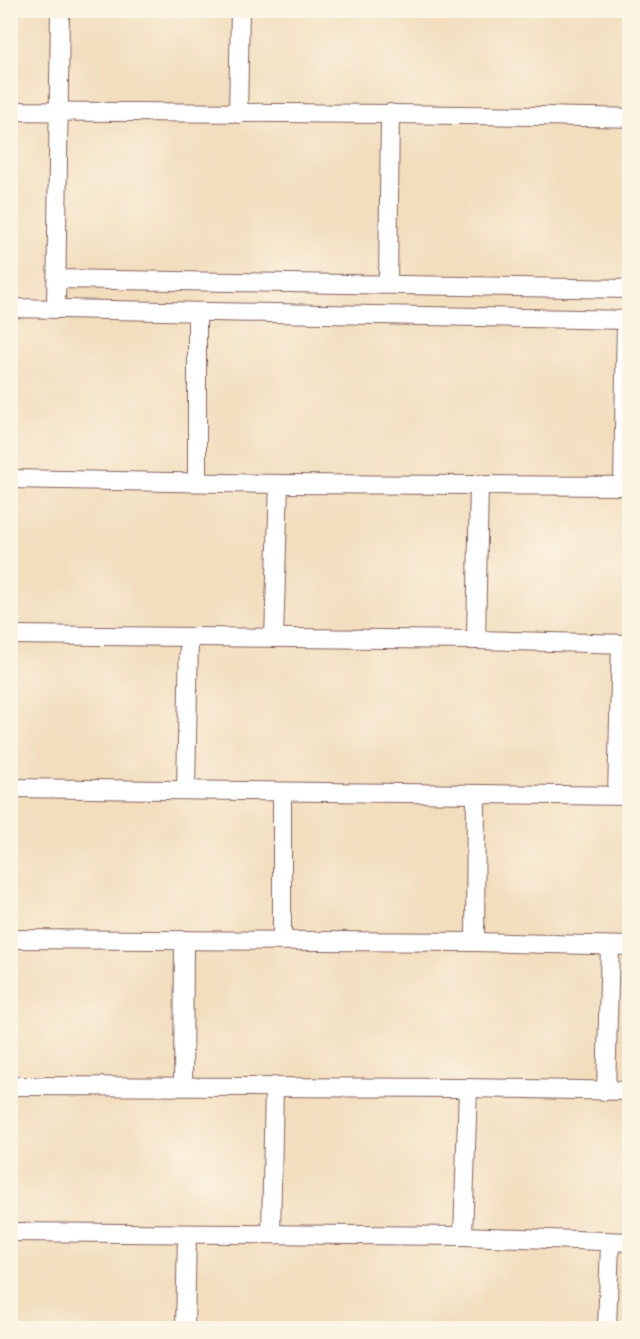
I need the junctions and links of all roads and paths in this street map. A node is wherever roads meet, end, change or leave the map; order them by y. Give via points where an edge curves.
1 (60, 10) edge
2 (240, 10) edge
3 (10, 111) edge
4 (59, 111) junction
5 (390, 113) junction
6 (238, 114) junction
7 (630, 118) edge
8 (57, 279) junction
9 (388, 284) junction
10 (630, 289) edge
11 (10, 308) edge
12 (56, 309) junction
13 (197, 312) junction
14 (628, 320) edge
15 (10, 479) edge
16 (197, 482) junction
17 (279, 484) junction
18 (479, 484) junction
19 (626, 486) edge
20 (10, 635) edge
21 (189, 637) junction
22 (274, 638) junction
23 (476, 640) junction
24 (625, 644) edge
25 (10, 788) edge
26 (186, 790) junction
27 (282, 793) junction
28 (476, 794) junction
29 (623, 795) edge
30 (10, 939) edge
31 (184, 940) junction
32 (282, 941) junction
33 (475, 942) junction
34 (610, 946) junction
35 (630, 946) edge
36 (10, 1086) edge
37 (183, 1086) junction
38 (274, 1086) junction
39 (468, 1088) junction
40 (606, 1091) junction
41 (630, 1091) edge
42 (10, 1232) edge
43 (187, 1234) junction
44 (271, 1234) junction
45 (463, 1236) junction
46 (610, 1242) junction
47 (630, 1242) edge
48 (185, 1329) edge
49 (607, 1329) edge

1 - 4 street
2 - 6 street
3 - 4 street
4 - 6 street
4 - 8 street
5 - 6 street
5 - 7 street
5 - 9 street
8 - 9 street
8 - 12 street
9 - 10 street
11 - 12 street
12 - 13 street
13 - 14 street
13 - 16 street
14 - 19 street
15 - 16 street
16 - 17 street
17 - 18 street
17 - 22 street
18 - 19 street
18 - 23 street
20 - 21 street
21 - 22 street
21 - 26 street
22 - 23 street
23 - 24 street
24 - 29 street
25 - 26 street
26 - 27 street
27 - 28 street
27 - 32 street
28 - 29 street
28 - 33 street
30 - 31 street
31 - 32 street
31 - 37 street
32 - 33 street
33 - 34 street
34 - 35 street
34 - 40 street
36 - 37 street
37 - 38 street
38 - 39 street
38 - 44 street
39 - 40 street
39 - 45 street
40 - 41 street
42 - 43 street
43 - 44 street
43 - 48 street
44 - 45 street
45 - 46 street
46 - 47 street
46 - 49 street

